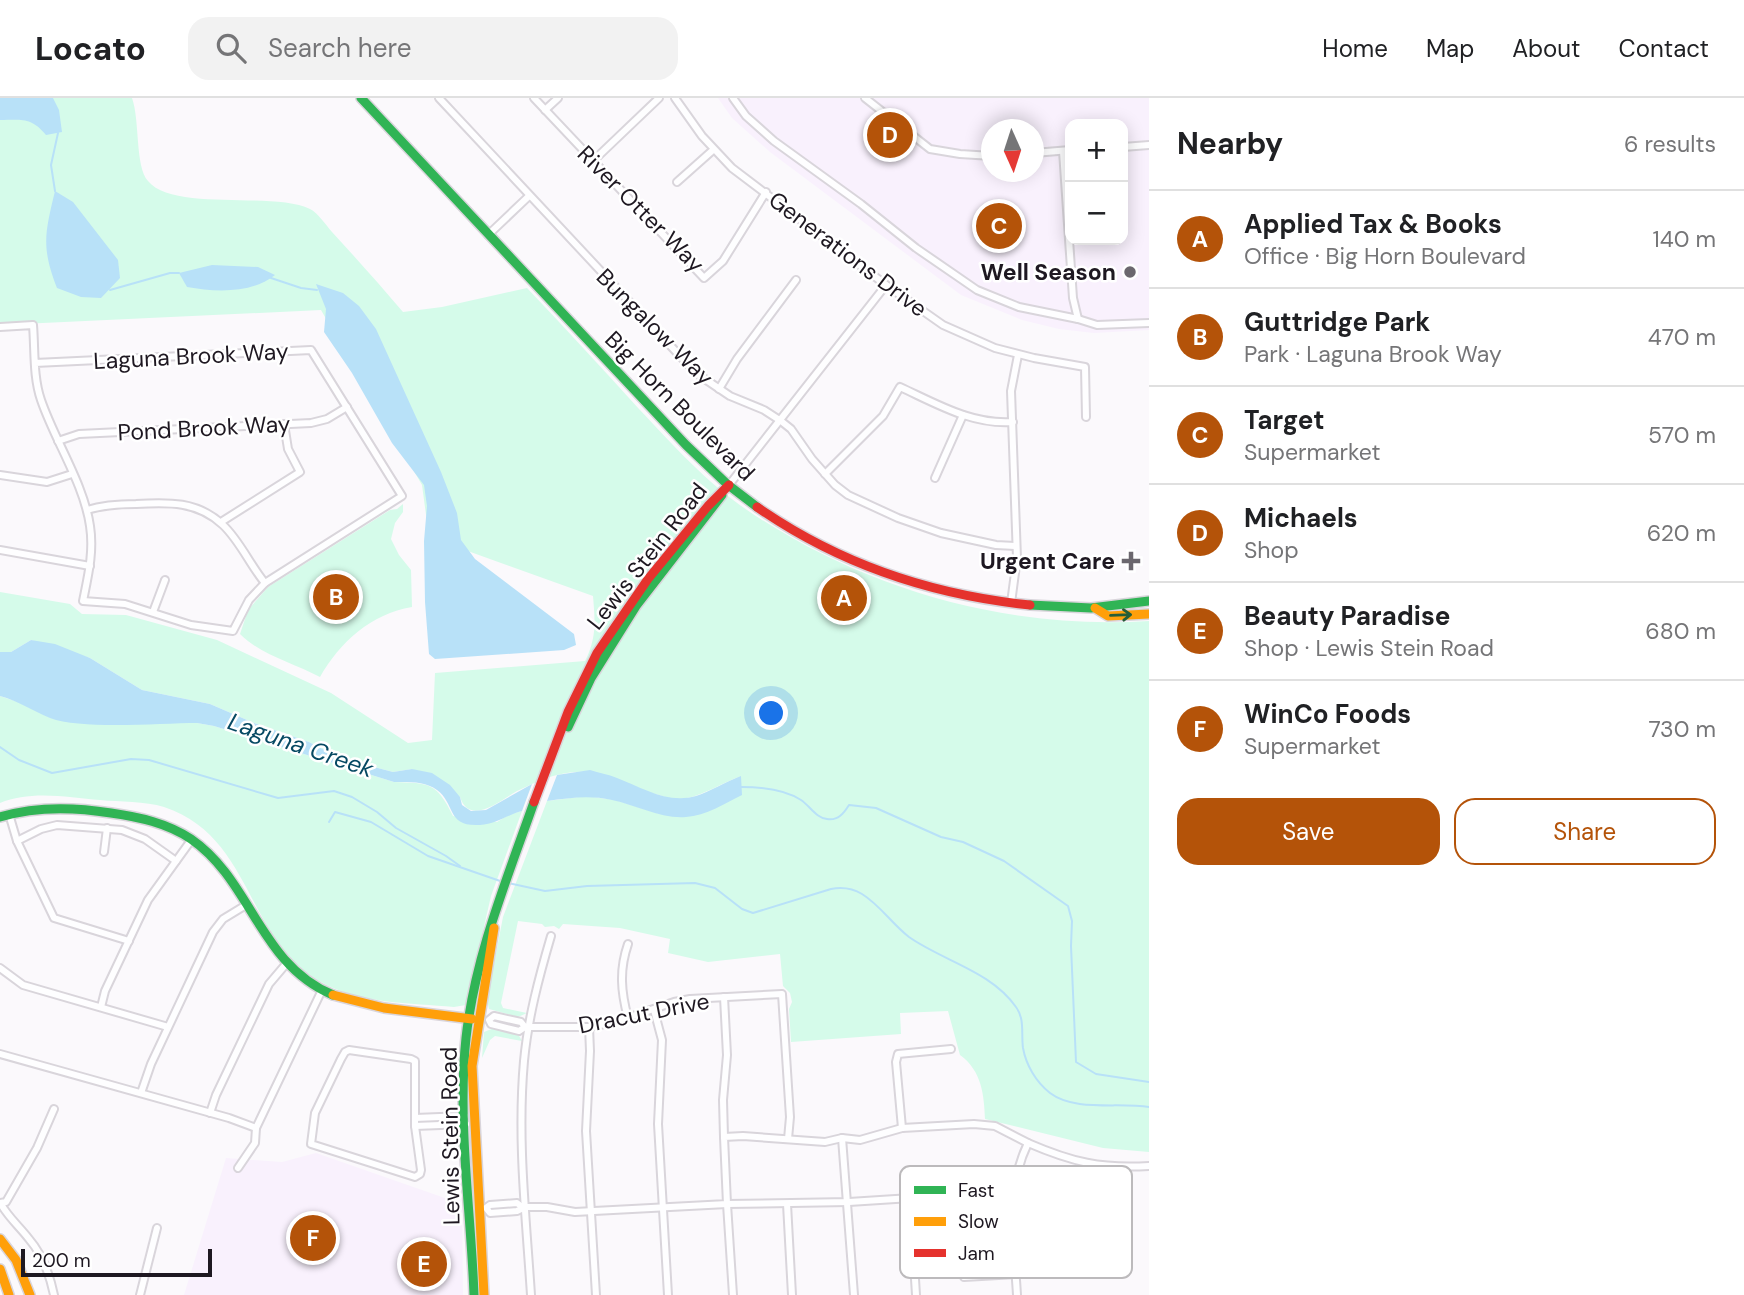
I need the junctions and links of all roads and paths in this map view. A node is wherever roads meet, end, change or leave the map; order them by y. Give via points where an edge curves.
1 (361, 98) edge
2 (534, 98) edge
3 (558, 98) edge
4 (659, 98) edge
5 (675, 98) edge
6 (733, 98) edge
7 (865, 98) edge
8 (442, 99) edge
9 (545, 110) junction
10 (1149, 145) edge
11 (1128, 147) edge
12 (713, 150) junction
13 (1065, 151) edge
14 (1044, 152) edge
15 (981, 156) edge
16 (593, 161) junction
17 (677, 182) dead end
18 (1068, 182) edge
19 (766, 192) junction
20 (529, 196) junction
21 (488, 235) junction
22 (796, 280) dead end
23 (886, 285) junction
24 (1078, 319) junction
25 (1149, 323) edge
26 (0, 327) edge
27 (1018, 355) junction
28 (35, 363) junction
29 (719, 389) junction
30 (347, 407) junction
31 (963, 415) junction
32 (1086, 417) dead end
33 (781, 421) junction
34 (1013, 422) junction
35 (284, 424) junction
36 (58, 441) junction
37 (72, 474) junction
38 (825, 474) junction
39 (0, 475) edge
40 (935, 478) dead end
41 (729, 485) junction
42 (87, 510) junction
43 (220, 522) junction
44 (1016, 546) junction
45 (0, 550) edge
46 (90, 566) junction
47 (165, 580) dead end
48 (265, 583) junction
49 (1149, 601) edge
50 (1011, 603) junction
51 (1095, 608) junction
52 (153, 612) junction
53 (1149, 614) edge
54 (4, 815) edge
55 (107, 828) junction
56 (191, 839) junction
57 (17, 841) junction
58 (104, 852) dead end
59 (176, 861) junction
60 (246, 905) junction
61 (551, 936) dead end
62 (129, 941) junction
63 (628, 944) dead end
64 (286, 964) junction
65 (0, 968) edge
66 (322, 990) junction
67 (724, 997) junction
68 (100, 1007) junction
69 (654, 1010) junction
70 (628, 1018) junction
71 (473, 1019) junction
72 (168, 1027) junction
73 (589, 1027) junction
74 (527, 1028) junction
75 (951, 1049) dead end
76 (0, 1054) edge
77 (141, 1093) junction
78 (54, 1109) dead end
79 (210, 1112) junction
80 (415, 1118) junction
81 (466, 1120) junction
82 (415, 1126) junction
83 (256, 1128) junction
84 (902, 1128) junction
85 (724, 1137) junction
86 (842, 1138) junction
87 (788, 1139) junction
88 (1028, 1143) junction
89 (1018, 1166) edge
90 (1105, 1166) edge
91 (238, 1168) dead end
92 (900, 1199) edge
93 (849, 1202) junction
94 (727, 1203) junction
95 (1, 1204) edge
96 (787, 1204) junction
97 (523, 1207) junction
98 (663, 1207) junction
99 (482, 1209) junction
100 (590, 1211) junction
101 (470, 1217) junction
102 (157, 1228) dead end
103 (0, 1239) edge
104 (0, 1269) edge
105 (483, 1278) junction
106 (474, 1290) edge
107 (9, 1295) edge
108 (30, 1295) edge
109 (54, 1295) edge
110 (140, 1295) edge
111 (482, 1295) edge
112 (531, 1295) edge
113 (596, 1295) edge
114 (668, 1295) edge
115 (733, 1295) edge
116 (792, 1295) edge
117 (854, 1295) edge

1 - 21 main road, Big Horn Boulevard
2 - 9 street, River Otter Way
3 - 9 street
4 - 16 street
5 - 12 street, Generations Drive
6 - 24 street via 774,141 960,279 1003,302
7 - 15 street via 930,149
8 - 20 street, Bungalow Way
9 - 16 street, River Otter Way
10 - 11 street
12 - 17 street
12 - 19 street, Generations Drive
13 - 14 street
16 - 19 street, River Otter Way via 704,278 723,261
18 - 24 street
19 - 23 street, Generations Drive
20 - 21 street
20 - 29 street, Bungalow Way via 696,373
21 - 41 main road, Big Horn Boulevard
22 - 29 street
23 - 27 street, Generations Drive via 943,326
23 - 33 street
24 - 25 street via 1110,326
26 - 28 street via 33,325
27 - 32 street, Generations Drive via 1085,367
27 - 34 street via 1011,391
28 - 30 street, Laguna Brook Way via 311,350
28 - 36 street via 41,400
29 - 33 street, Bungalow Way
30 - 35 street, Pond Brook Way via 319,421
30 - 48 street, Laguna Brook Way via 402,496
31 - 34 street via 986,422
31 - 38 street via 900,387 883,416
31 - 40 street
33 - 38 street, Bungalow Way
33 - 41 street
34 - 44 street
35 - 36 street, Pond Brook Way via 79,434
35 - 43 street via 288,449 300,472
36 - 37 street
37 - 39 street via 47,482
37 - 42 street
38 - 44 street, Bungalow Way via 848,495 898,518 968,540
41 - 50 main road, Big Horn Boulevard via 782,523 845,556 930,587
41 - 71 main road, Lewis Stein Road via 636,606 591,678 553,760 497,910 475,985
42 - 43 street via 179,503
42 - 46 street
43 - 48 street
44 - 50 street
45 - 46 street
46 - 52 street, Laguna Brook Way via 83,601 125,604
47 - 52 street
48 - 52 street, Laguna Brook Way via 249,600 233,631 191,625
49 - 51 main road, Big Horn Boulevard
50 - 51 main road, Big Horn Boulevard
51 -> 53 main road, Big Horn Boulevard via 1108,616
54 - 56 main road via 40,807 133,815 162,823
54 - 57 street
55 - 57 street via 57,825
55 - 58 street
55 - 59 street via 138,835
56 - 59 street
56 - 60 main road via 221,866
57 - 62 street via 54,918
59 - 62 street via 148,900
60 - 64 main road
60 - 72 street via 223,919 213,932
61 - 74 street
62 - 68 street
63 - 70 street via 621,989
64 - 66 main road
64 - 79 street via 269,984
65 - 68 street via 23,985
66 - 71 main road via 362,1004
66 - 83 street
67 - 69 street, Dracut Drive via 690,999
67 - 85 street
67 - 87 street, Dracut Drive via 782,995
68 - 72 street
69 - 70 street, Dracut Drive
69 - 98 street via 662,1040 657,1124
70 - 73 street, Dracut Drive
71 - 74 street, Dracut Drive via 494,1016 521,1022
71 - 81 main road, Lewis Stein Road via 464,1067
71 - 99 main road, Lewis Stein Road
72 - 77 street
73 - 74 street, Dracut Drive
73 - 100 street via 586,1131
74 - 97 street
75 - 84 street via 898,1054
76 - 77 street
77 - 79 street
78 - 95 street via 37,1148
79 - 83 street
80 - 81 street
80 - 82 street
80 - 82 street via 415,1061 349,1050 315,1113 310,1140 313,1146 415,1177 421,1170
81 - 82 street
81 - 101 main road, Lewis Stein Road
83 - 91 street via 255,1143
84 - 86 street via 860,1140
84 - 88 street via 985,1125
85 - 87 street
85 - 94 street
86 - 87 street via 824,1142
86 - 93 street
88 - 89 street
88 - 90 street via 1082,1163
92 - 93 street
93 - 96 street
93 - 117 street
94 - 96 street
94 - 98 street
94 - 115 street
95 - 109 street via 34,1245
96 - 116 street
97 - 99 street via 517,1203
97 - 100 street
97 - 112 street
98 - 100 street
98 - 114 street
99 - 105 main road, Lewis Stein Road
100 - 113 street
101 - 105 main road via 476,1228
101 - 106 main road, Lewis Stein Road
102 - 110 street
103 - 108 main road via 16,1259
104 - 107 main road
105 - 111 main road, Lewis Stein Road
106 - 111 main road

